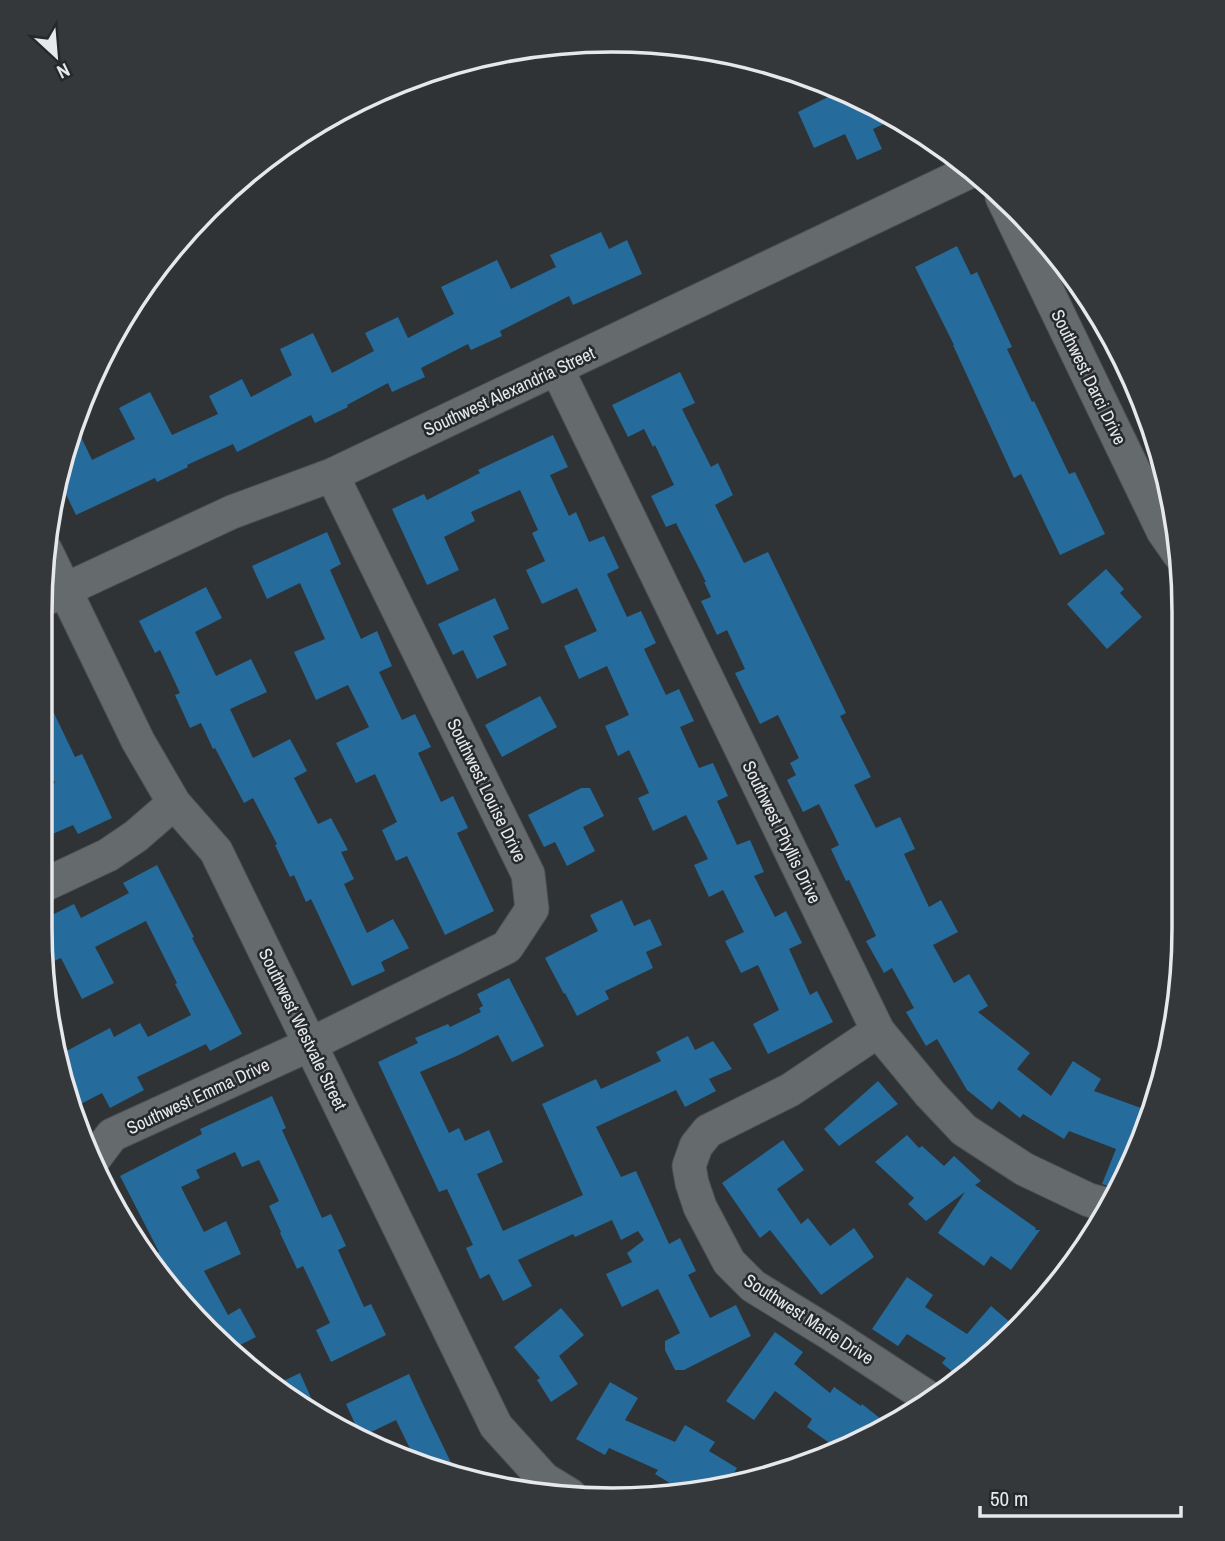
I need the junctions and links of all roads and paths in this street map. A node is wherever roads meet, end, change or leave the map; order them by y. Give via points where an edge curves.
1 (962, 175) edge
2 (1015, 224) edge
3 (557, 369) junction
4 (332, 475) junction
5 (1168, 538) edge
6 (53, 595) edge
7 (174, 803) junction
8 (52, 881) edge
9 (878, 1031) junction
10 (311, 1044) junction
11 (99, 1152) edge
12 (1100, 1203) edge
13 (923, 1394) edge
14 (554, 1485) edge

1 - 3 street, Southwest Alexandria Street
2 - 5 street, Southwest Darci Drive
3 - 4 street, Southwest Alexandria Street
3 - 9 street, Southwest Phyllis Drive
4 - 6 street, Southwest Alexandria Street via 232,512
4 - 10 street, Southwest Louise Drive via 528,874 532,909 507,947
6 - 7 street, Southwest Westvale Street
7 - 8 street via 108,855
7 - 10 street, Southwest Westvale Street via 216,851
9 - 12 street, Southwest Phyllis Drive via 964,1130 1024,1169
9 - 13 street, Southwest Marie Drive via 789,1090 708,1131 689,1166 700,1207 729,1262 753,1286
10 - 11 street, Southwest Emma Drive via 112,1135
10 - 14 street, Southwest Westvale Street via 496,1426

